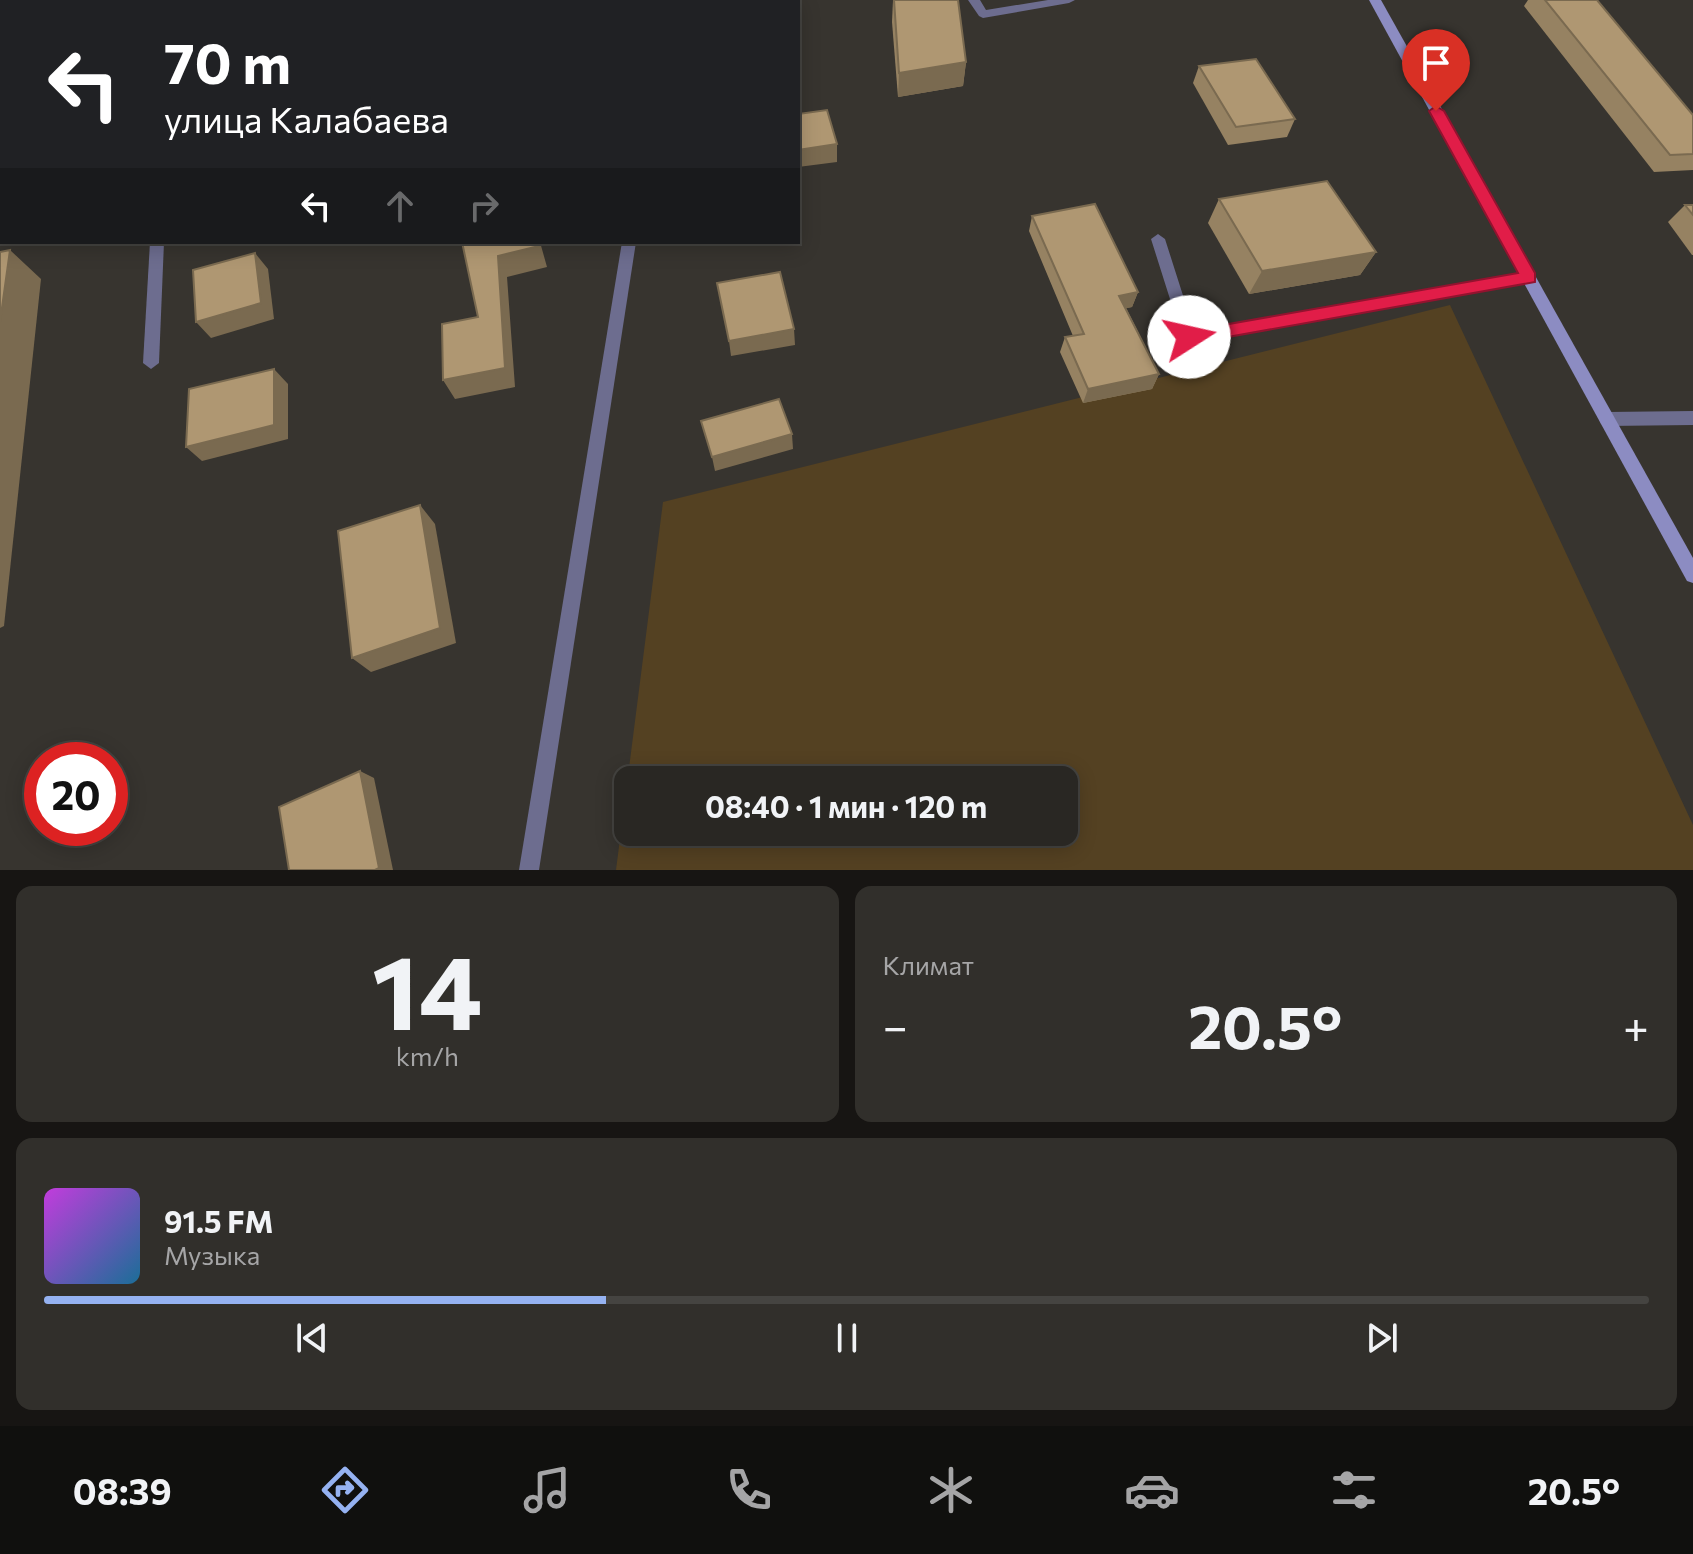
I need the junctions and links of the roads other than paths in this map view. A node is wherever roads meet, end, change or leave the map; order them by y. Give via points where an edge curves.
1 (974, 0) edge
2 (1069, 0) edge
3 (1375, 0) edge
4 (1158, 239) dead end
5 (157, 244) edge
6 (629, 244) edge
7 (1529, 278) junction
8 (151, 363) dead end
9 (1693, 418) edge
10 (1607, 419) junction
11 (1693, 575) edge
12 (529, 870) edge

1 - 2 street via 983,14
3 - 7 street
4 - 7 street via 1189,337
5 - 8 street
6 - 12 street
7 - 10 street
9 - 10 street
10 - 11 street

